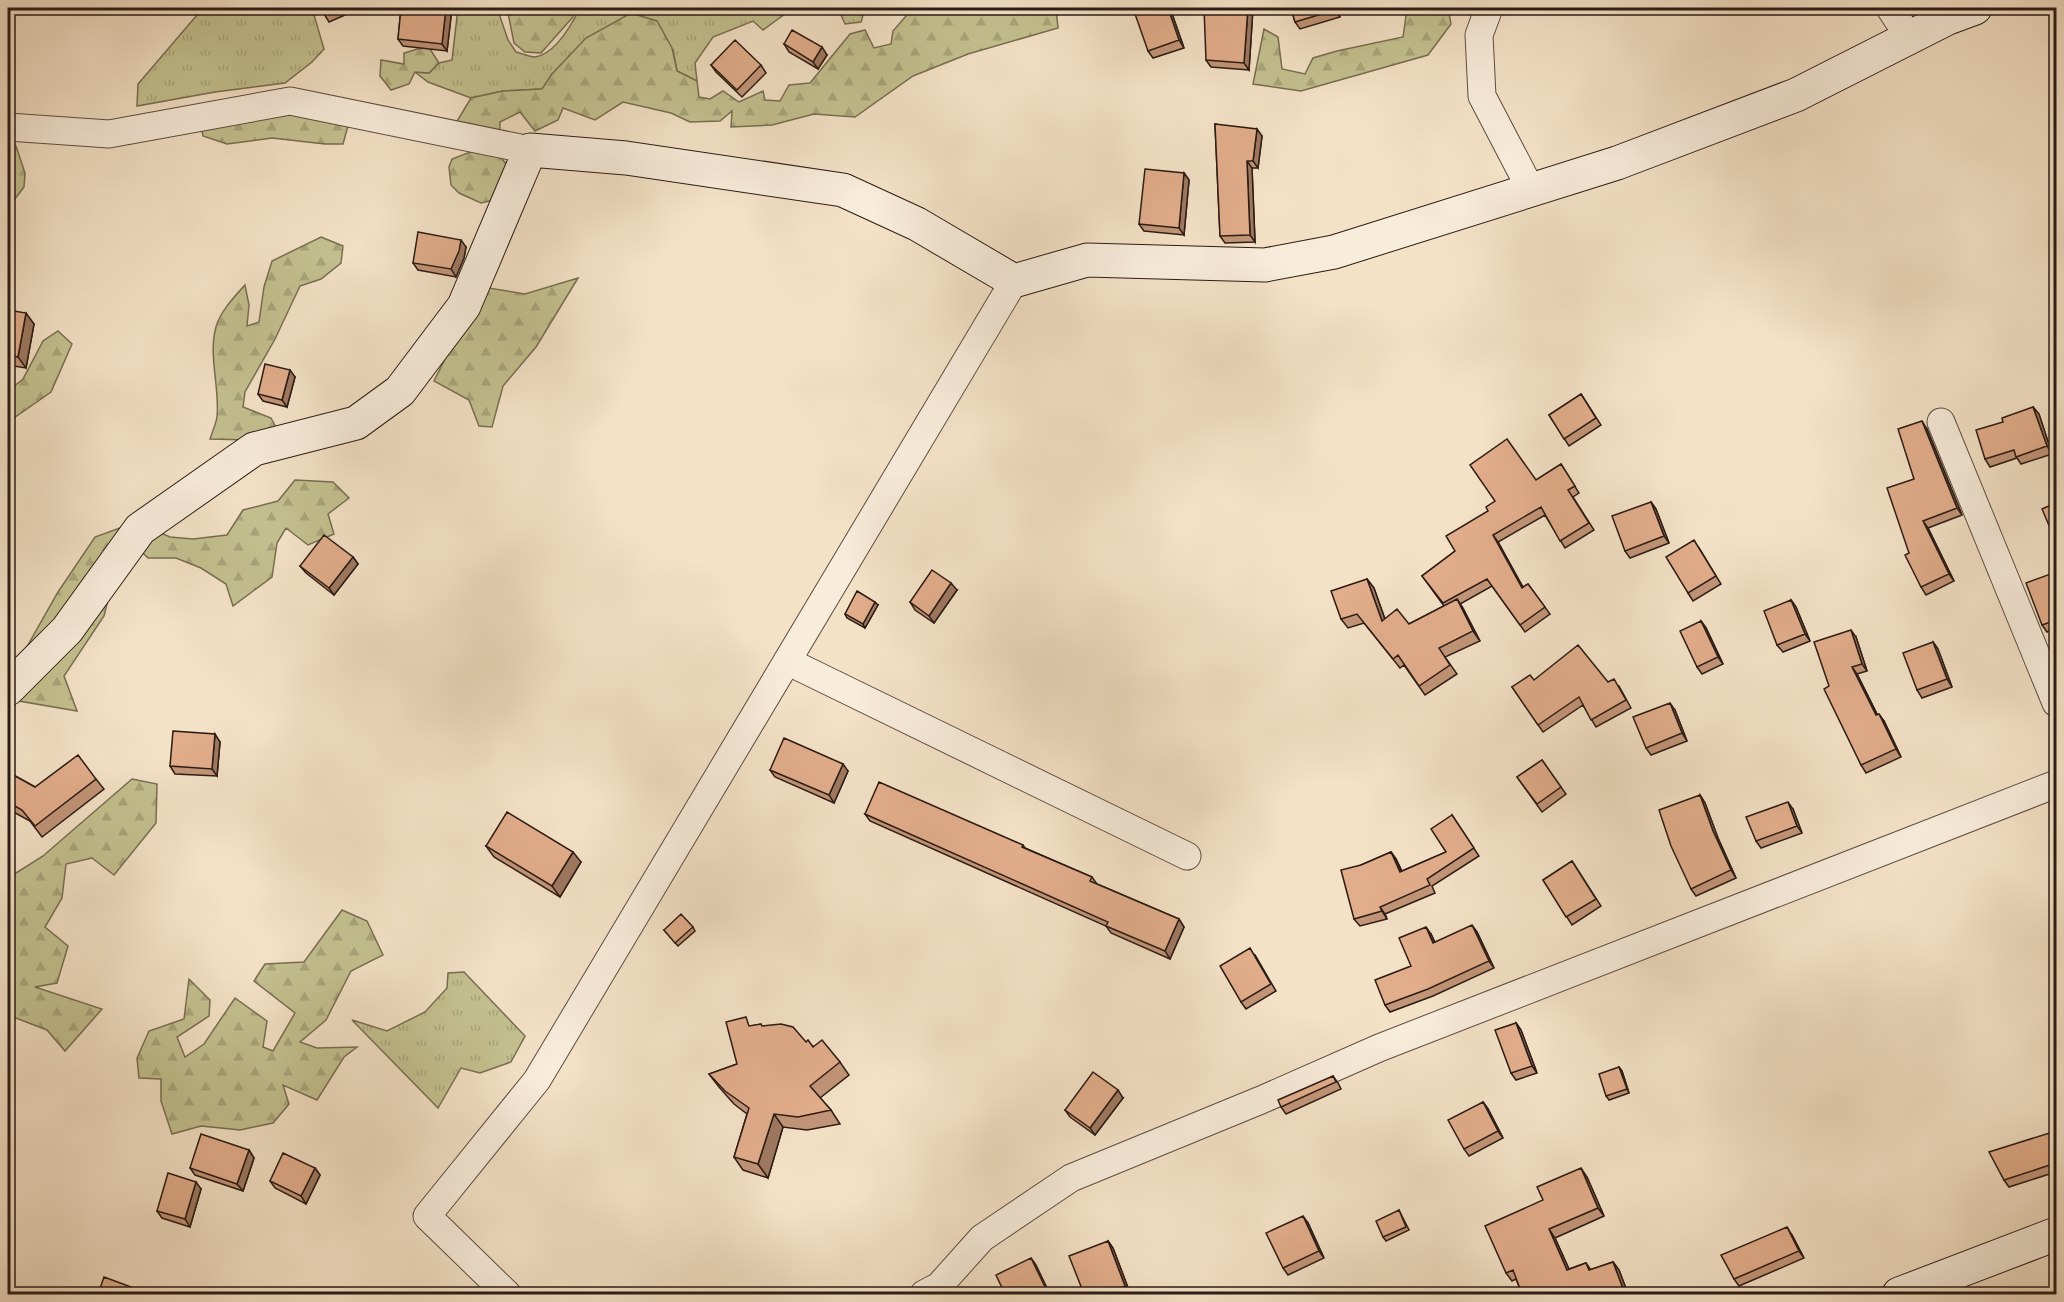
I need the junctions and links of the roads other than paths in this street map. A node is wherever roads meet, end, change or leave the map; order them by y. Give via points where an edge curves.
1 (1489, 8) edge
2 (1890, 8) edge
3 (1975, 8) edge
4 (1909, 38) junction
5 (8, 127) edge
6 (530, 150) junction
7 (1531, 190) junction
8 (1014, 281) junction
9 (1941, 422) dead end
10 (2046, 649) edge
11 (787, 661) junction
12 (8, 688) edge
13 (2056, 703) edge
14 (2056, 784) edge
15 (1187, 856) dead end
16 (2056, 1234) edge
17 (507, 1294) edge
18 (924, 1294) edge
19 (1899, 1294) edge

1 - 7 street via 1479,35 1482,96
2 - 4 street
3 - 4 street
4 - 7 street via 1796,95 1617,163
5 - 6 street via 109,134 290,101
6 - 8 street via 626,158 843,190 917,224
6 - 12 street via 464,306 400,390 356,423 255,449 140,529 67,630
7 - 8 street via 1334,252 1265,265 1087,260
8 - 11 street
9 - 10 street
10 - 13 street
11 - 15 street
11 - 17 street via 537,1080 427,1216
14 - 18 street via 1379,1048 1071,1178 982,1238 939,1286
16 - 19 street

